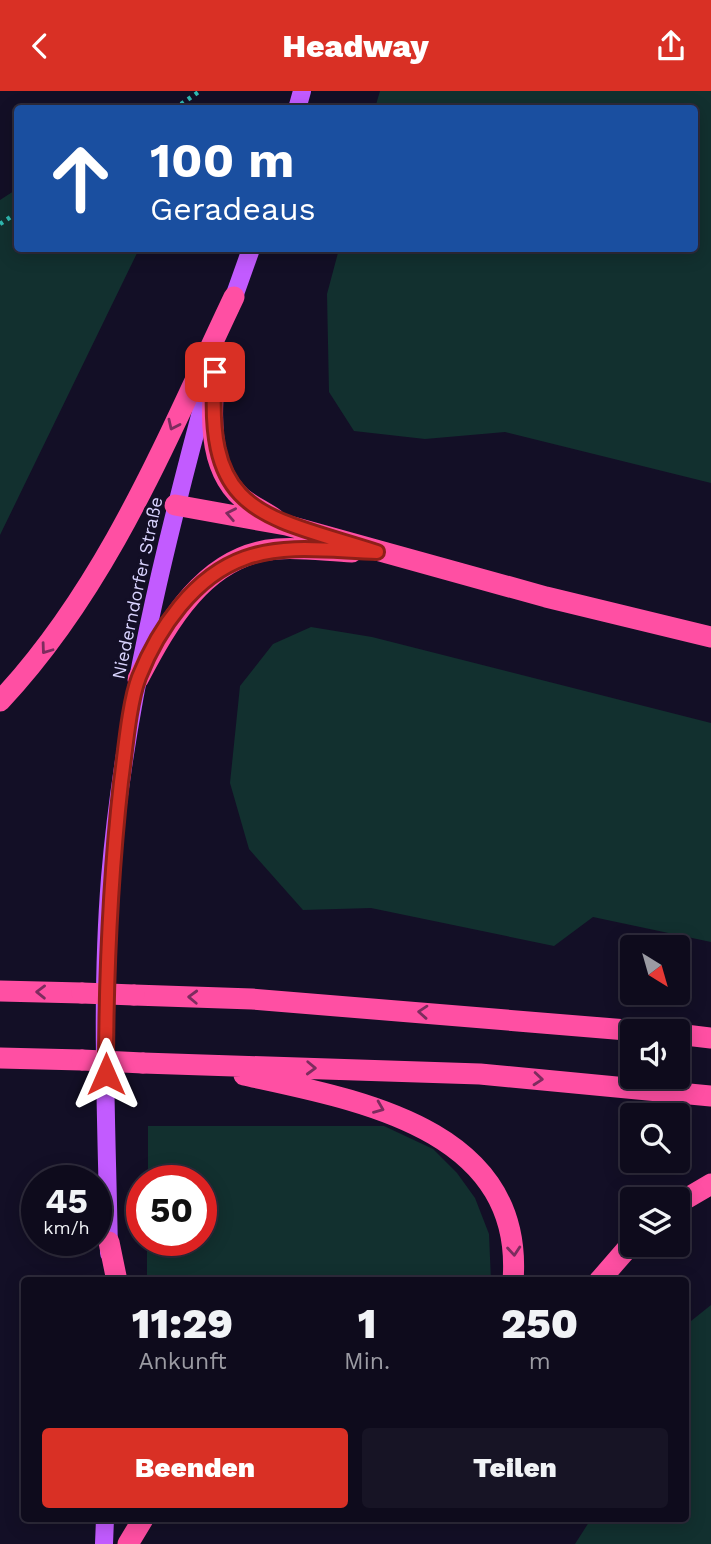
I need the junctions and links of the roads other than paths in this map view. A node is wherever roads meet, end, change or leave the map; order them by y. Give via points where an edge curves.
1 (250, 252) edge
2 (234, 297) junction
3 (217, 351) junction
4 (175, 505) junction
5 (286, 526) junction
6 (377, 552) junction
7 (711, 637) edge
8 (138, 679) junction
9 (0, 701) edge
10 (0, 992) edge
11 (620, 1029) edge
12 (690, 1036) edge
13 (711, 1038) edge
14 (0, 1058) edge
15 (194, 1063) junction
16 (711, 1096) edge
17 (108, 1165) edge
18 (711, 1184) edge
19 (690, 1196) edge
20 (109, 1256) edge
21 (112, 1256) edge
22 (620, 1257) edge
23 (109, 1277) edge
24 (116, 1277) edge
25 (513, 1277) edge
26 (603, 1277) edge
27 (105, 1522) edge
28 (141, 1522) edge
29 (104, 1544) edge
30 (128, 1544) edge

1 - 2 main road, Niederndorfer Straße
2 - 3 main road, Niederndorfer Straße
2 -> 9 highway via 134,508 86,594 36,663
3 - 4 main road, Niederndorfer Straße
3 - 5 highway via 212,415 218,461 242,498
5 -> 4 highway
4 - 8 main road, Niederndorfer Straße
5 - 6 highway
6 - 7 highway
6 - 8 highway via 275,549 243,558 219,571 181,605
8 - 17 main road, Niederndorfer Straße via 124,762 106,947
11 -> 10 highway, bridge via 265,1000
12 - 13 highway
14 - 15 highway, bridge
15 -> 16 highway via 480,1074
15 -> 25 highway via 368,1104 453,1146 473,1163 499,1201 513,1240
18 - 19 highway
20 - 23 main road, Niederndorfer Straße
21 - 24 highway
22 - 26 highway
27 - 29 main road
28 - 30 highway

